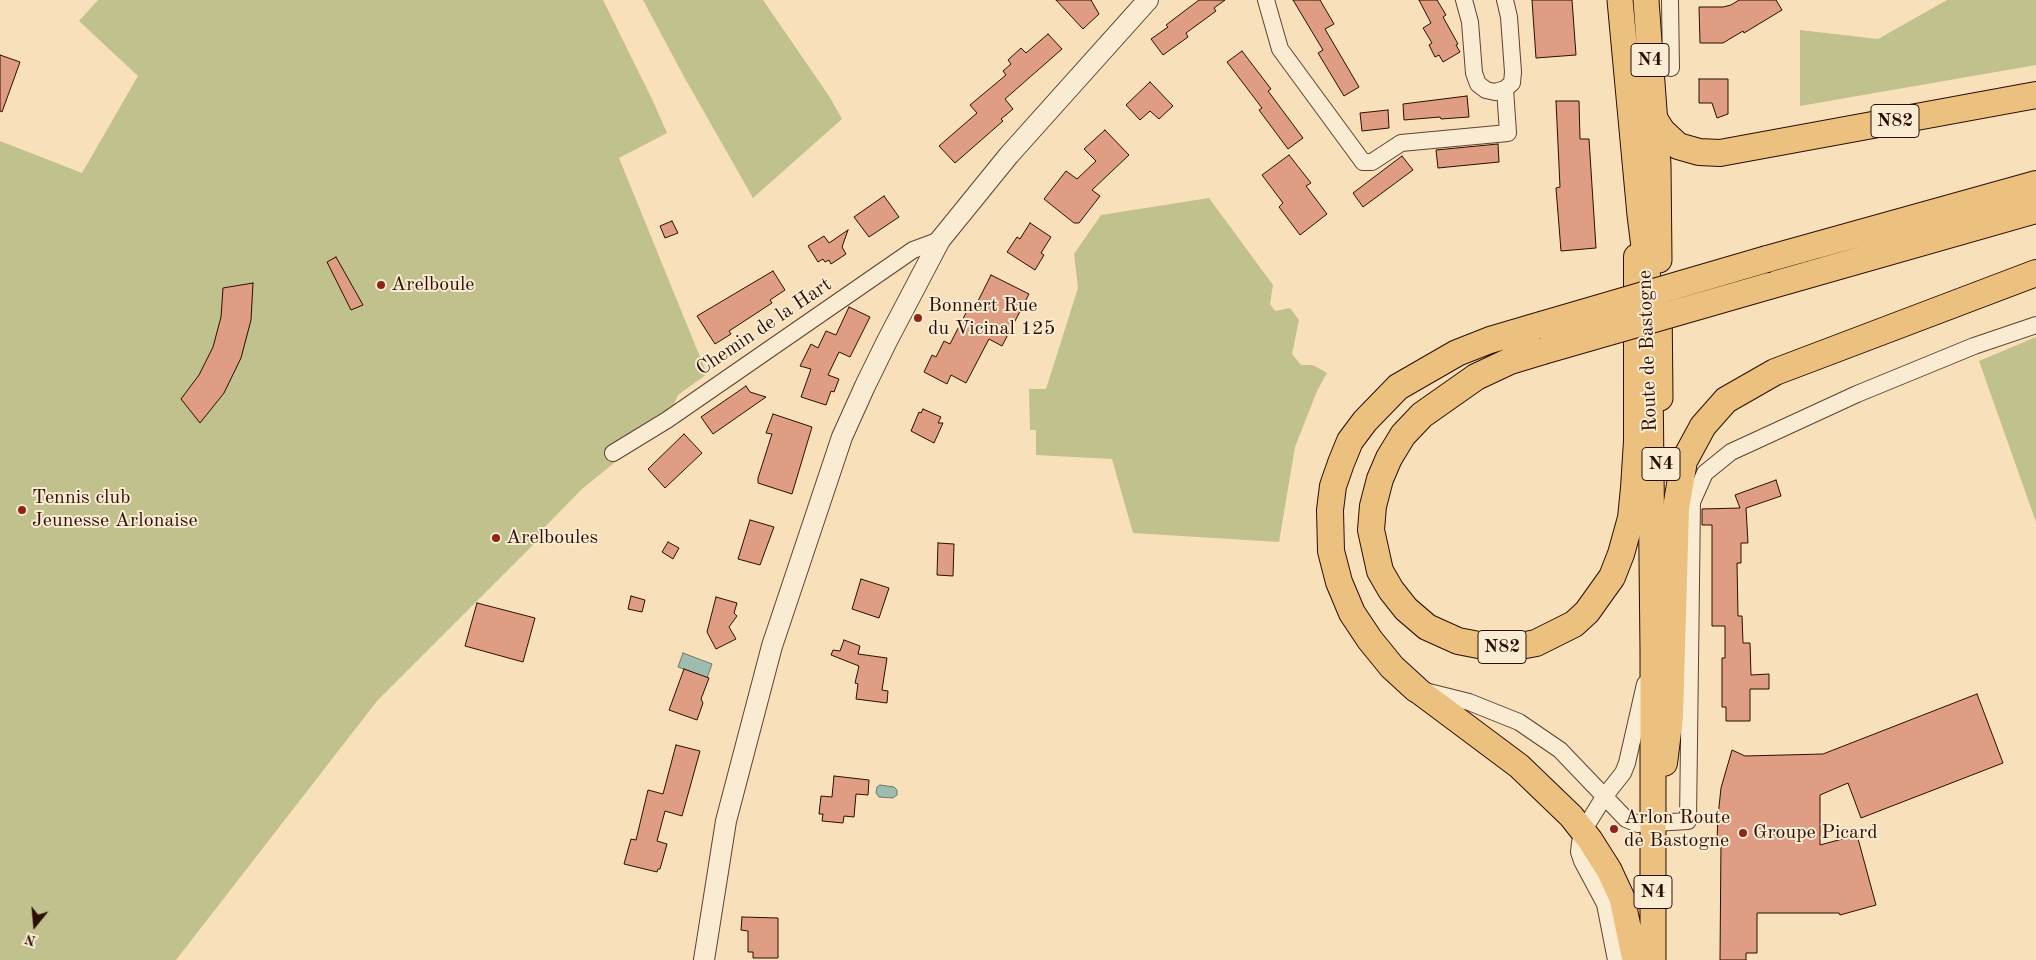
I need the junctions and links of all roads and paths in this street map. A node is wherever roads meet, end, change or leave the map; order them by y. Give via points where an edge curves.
1 (1148, 0) edge
2 (1266, 0) edge
3 (1464, 0) edge
4 (1505, 0) edge
5 (1620, 0) edge
6 (1646, 0) edge
7 (1670, 0) edge
8 (1671, 68) dead end
9 (1505, 89) junction
10 (2036, 95) edge
11 (1655, 120) junction
12 (2036, 184) edge
13 (2036, 210) edge
14 (1640, 215) junction
15 (940, 240) junction
16 (1637, 257) joint
17 (2036, 273) edge
18 (2036, 325) edge
19 (613, 453) dead end
20 (1653, 650) junction
21 (1416, 689) junction
22 (1664, 763) junction
23 (1604, 798) junction
24 (1659, 823) junction
25 (1583, 831) junction
26 (704, 960) edge
27 (1616, 960) edge
28 (1636, 960) edge
29 (1653, 960) edge
30 (1668, 960) edge

1 - 15 street via 1009,155
2 - 9 street via 1280,50 1363,162 1372,162 1401,143 1508,133
3 - 9 street via 1478,84 1496,92
4 - 9 street via 1513,72 1512,83
5 - 14 main road, Route de Bastogne / N4
6 - 11 main road, Route de Bastogne / N4
7 - 8 street
10 - 11 highway, N82 via 1720,153 1678,146
11 - 22 main road, Route de Bastogne / N4
12 - 21 highway, bridge via 1490,340 1457,353 1398,387 1364,421 1350,441 1341,463 1333,486 1330,510 1331,551 1352,613 1392,667
13 - 16 highway, N82, bridge via 1769,286 1543,350 1476,377 1422,415 1403,435 1380,479 1373,506 1371,530 1380,571 1406,609 1427,627 1458,641 1489,647 1536,643 1574,624 1588,612 1612,577 1631,518 1634,488 1636,441
14 - 16 main road, N82
14 - 20 main road, Route de Bastogne / N4 via 1648,277
15 - 19 street, Chemin de la Hart via 914,250 667,420
15 - 26 street via 886,341 842,437 772,646 726,821
17 - 22 highway via 1775,372 1726,400 1703,426 1684,461 1676,508 1670,716
18 - 24 street via 1974,346 1857,394 1731,452 1705,473 1692,502 1688,821
20 - 23 street via 1627,763
20 - 24 main road, Route de Bastogne / N4
21 - 23 street via 1469,702 1518,722 1560,750
21 - 25 main road via 1519,766
22 - 24 main road, Route de Bastogne / N4
23 - 24 street via 1626,819 1638,824
23 - 25 street
24 - 29 main road, Route de Bastogne / N4
24 - 30 main road, Route de Bastogne / N4
25 - 27 street via 1579,852 1604,904
25 - 28 main road via 1609,870 1622,898

